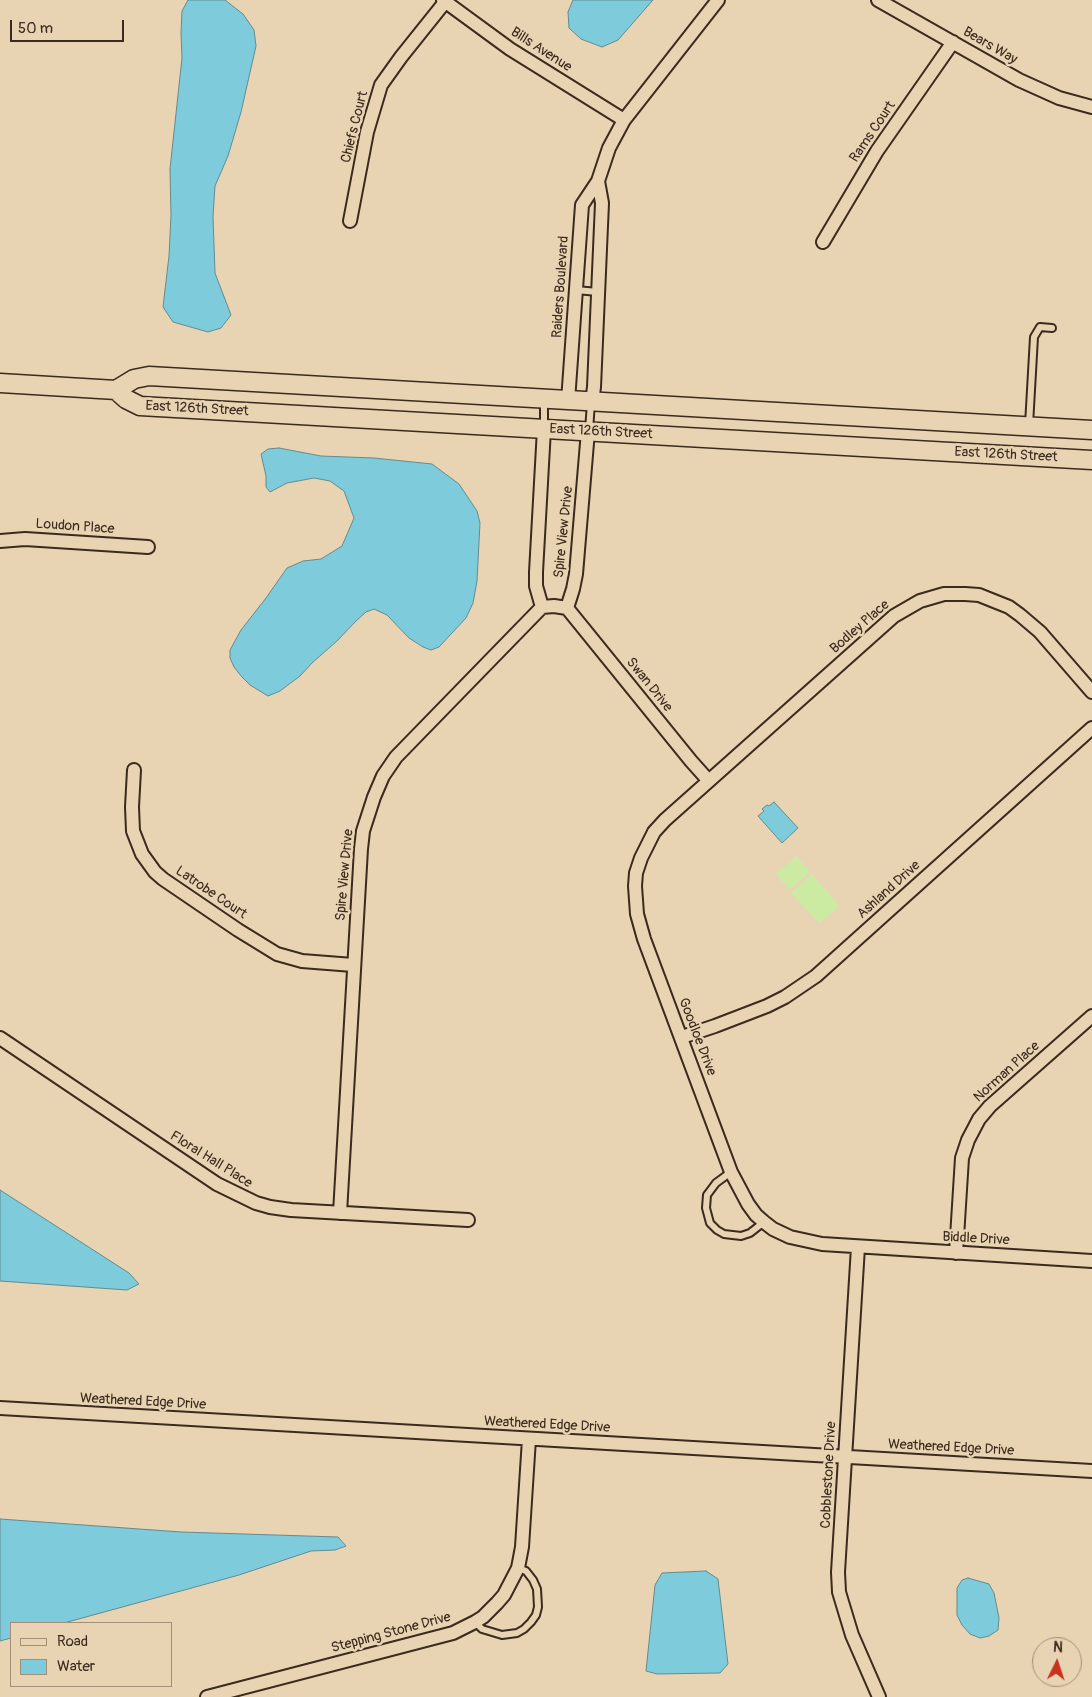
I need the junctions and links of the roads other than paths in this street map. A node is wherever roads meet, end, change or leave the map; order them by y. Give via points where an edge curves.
1 (718, 0) edge
2 (878, 0) edge
3 (444, 1) edge
4 (953, 42) junction
5 (1092, 107) edge
6 (624, 120) junction
7 (598, 181) junction
8 (350, 221) dead end
9 (822, 242) dead end
10 (576, 290) junction
11 (598, 292) junction
12 (1052, 328) dead end
13 (0, 383) edge
14 (116, 390) junction
15 (544, 399) junction
16 (568, 401) junction
17 (592, 402) junction
18 (1028, 426) junction
19 (544, 429) junction
20 (1092, 430) edge
21 (588, 431) junction
22 (1092, 460) edge
23 (0, 541) edge
24 (148, 547) dead end
25 (542, 606) junction
26 (567, 608) junction
27 (1092, 692) edge
28 (1092, 728) edge
29 (134, 770) dead end
30 (708, 780) junction
31 (353, 965) junction
32 (1092, 1016) edge
33 (0, 1038) edge
34 (682, 1038) junction
35 (731, 1172) junction
36 (340, 1213) junction
37 (468, 1220) dead end
38 (764, 1222) junction
39 (858, 1247) junction
40 (956, 1253) junction
41 (1092, 1261) edge
42 (0, 1408) edge
43 (529, 1439) junction
44 (845, 1458) junction
45 (1092, 1471) edge
46 (518, 1568) junction
47 (475, 1622) junction
48 (207, 1697) edge
49 (879, 1697) edge

1 - 6 street, Raiders Boulevard
2 - 4 street, Bears Way
3 - 6 street, Bills Avenue via 510,49
3 - 8 street, Chiefs Court via 381,85 367,132
4 - 5 street, Bears Way via 1019,80 1059,98
4 - 9 street, Rams Court via 876,151
6 - 7 street, Raiders Boulevard via 608,148
7 - 10 street, Raiders Boulevard via 582,205
7 - 11 street, Raiders Boulevard via 602,202
10 - 11 lane
10 - 16 street, Raiders Boulevard
11 - 17 street, Raiders Boulevard
12 - 18 lane via 1040,327 1034,337
13 - 14 main road
14 - 15 main road via 134,379 149,376
14 - 19 main road, East 126th Street via 140,406
15 - 16 main road
15 - 19 lane
16 - 17 main road
17 - 18 main road
17 - 21 lane
18 - 20 main road
19 - 21 main road, East 126th Street
19 - 25 street, Spire View Drive via 536,572
21 - 22 main road, East 126th Street
21 - 26 street, Spire View Drive via 576,574
23 - 24 street, Loudon Place via 25,539
25 - 26 street
25 - 31 street, Spire View Drive via 396,757 383,776 363,831
26 - 30 street, Swan Drive
27 - 30 street, Bodley Place via 1040,632 1008,607 979,595 932,596 894,616
28 - 34 street, Ashland Drive via 816,976 767,1006
29 - 31 street, Latrobe Court via 133,831 142,854 155,872 278,954 302,961
30 - 34 street, Goodloe Drive via 654,832 641,858 636,879 635,900 644,939
31 - 36 street, Spire View Drive
32 - 40 street, Norman Place via 978,1119 962,1158
33 - 36 street, Floral Hall Place via 230,1191 270,1207
34 - 35 street, Goodloe Drive
35 - 38 street, Goodloe Drive via 748,1204
35 - 38 lane via 707,1195 710,1223 724,1234 741,1236
36 - 37 street, Floral Hall Place
38 - 39 street, Goodloe Drive via 782,1234 805,1241
39 - 40 street, Biddle Drive
39 - 44 street, Cobblestone Drive
40 - 41 street, Biddle Drive
42 - 43 street, Weathered Edge Drive
43 - 44 street, Weathered Edge Drive
43 - 46 street, Stepping Stone Drive
44 - 45 street, Weathered Edge Drive
44 - 49 street, Cobblestone Drive via 839,1592 852,1635
46 - 47 street, Stepping Stone Drive via 497,1603
46 - 47 lane via 526,1571 537,1588 538,1607 531,1622 517,1633 502,1635 482,1629
47 - 48 street, Stepping Stone Drive via 453,1633

